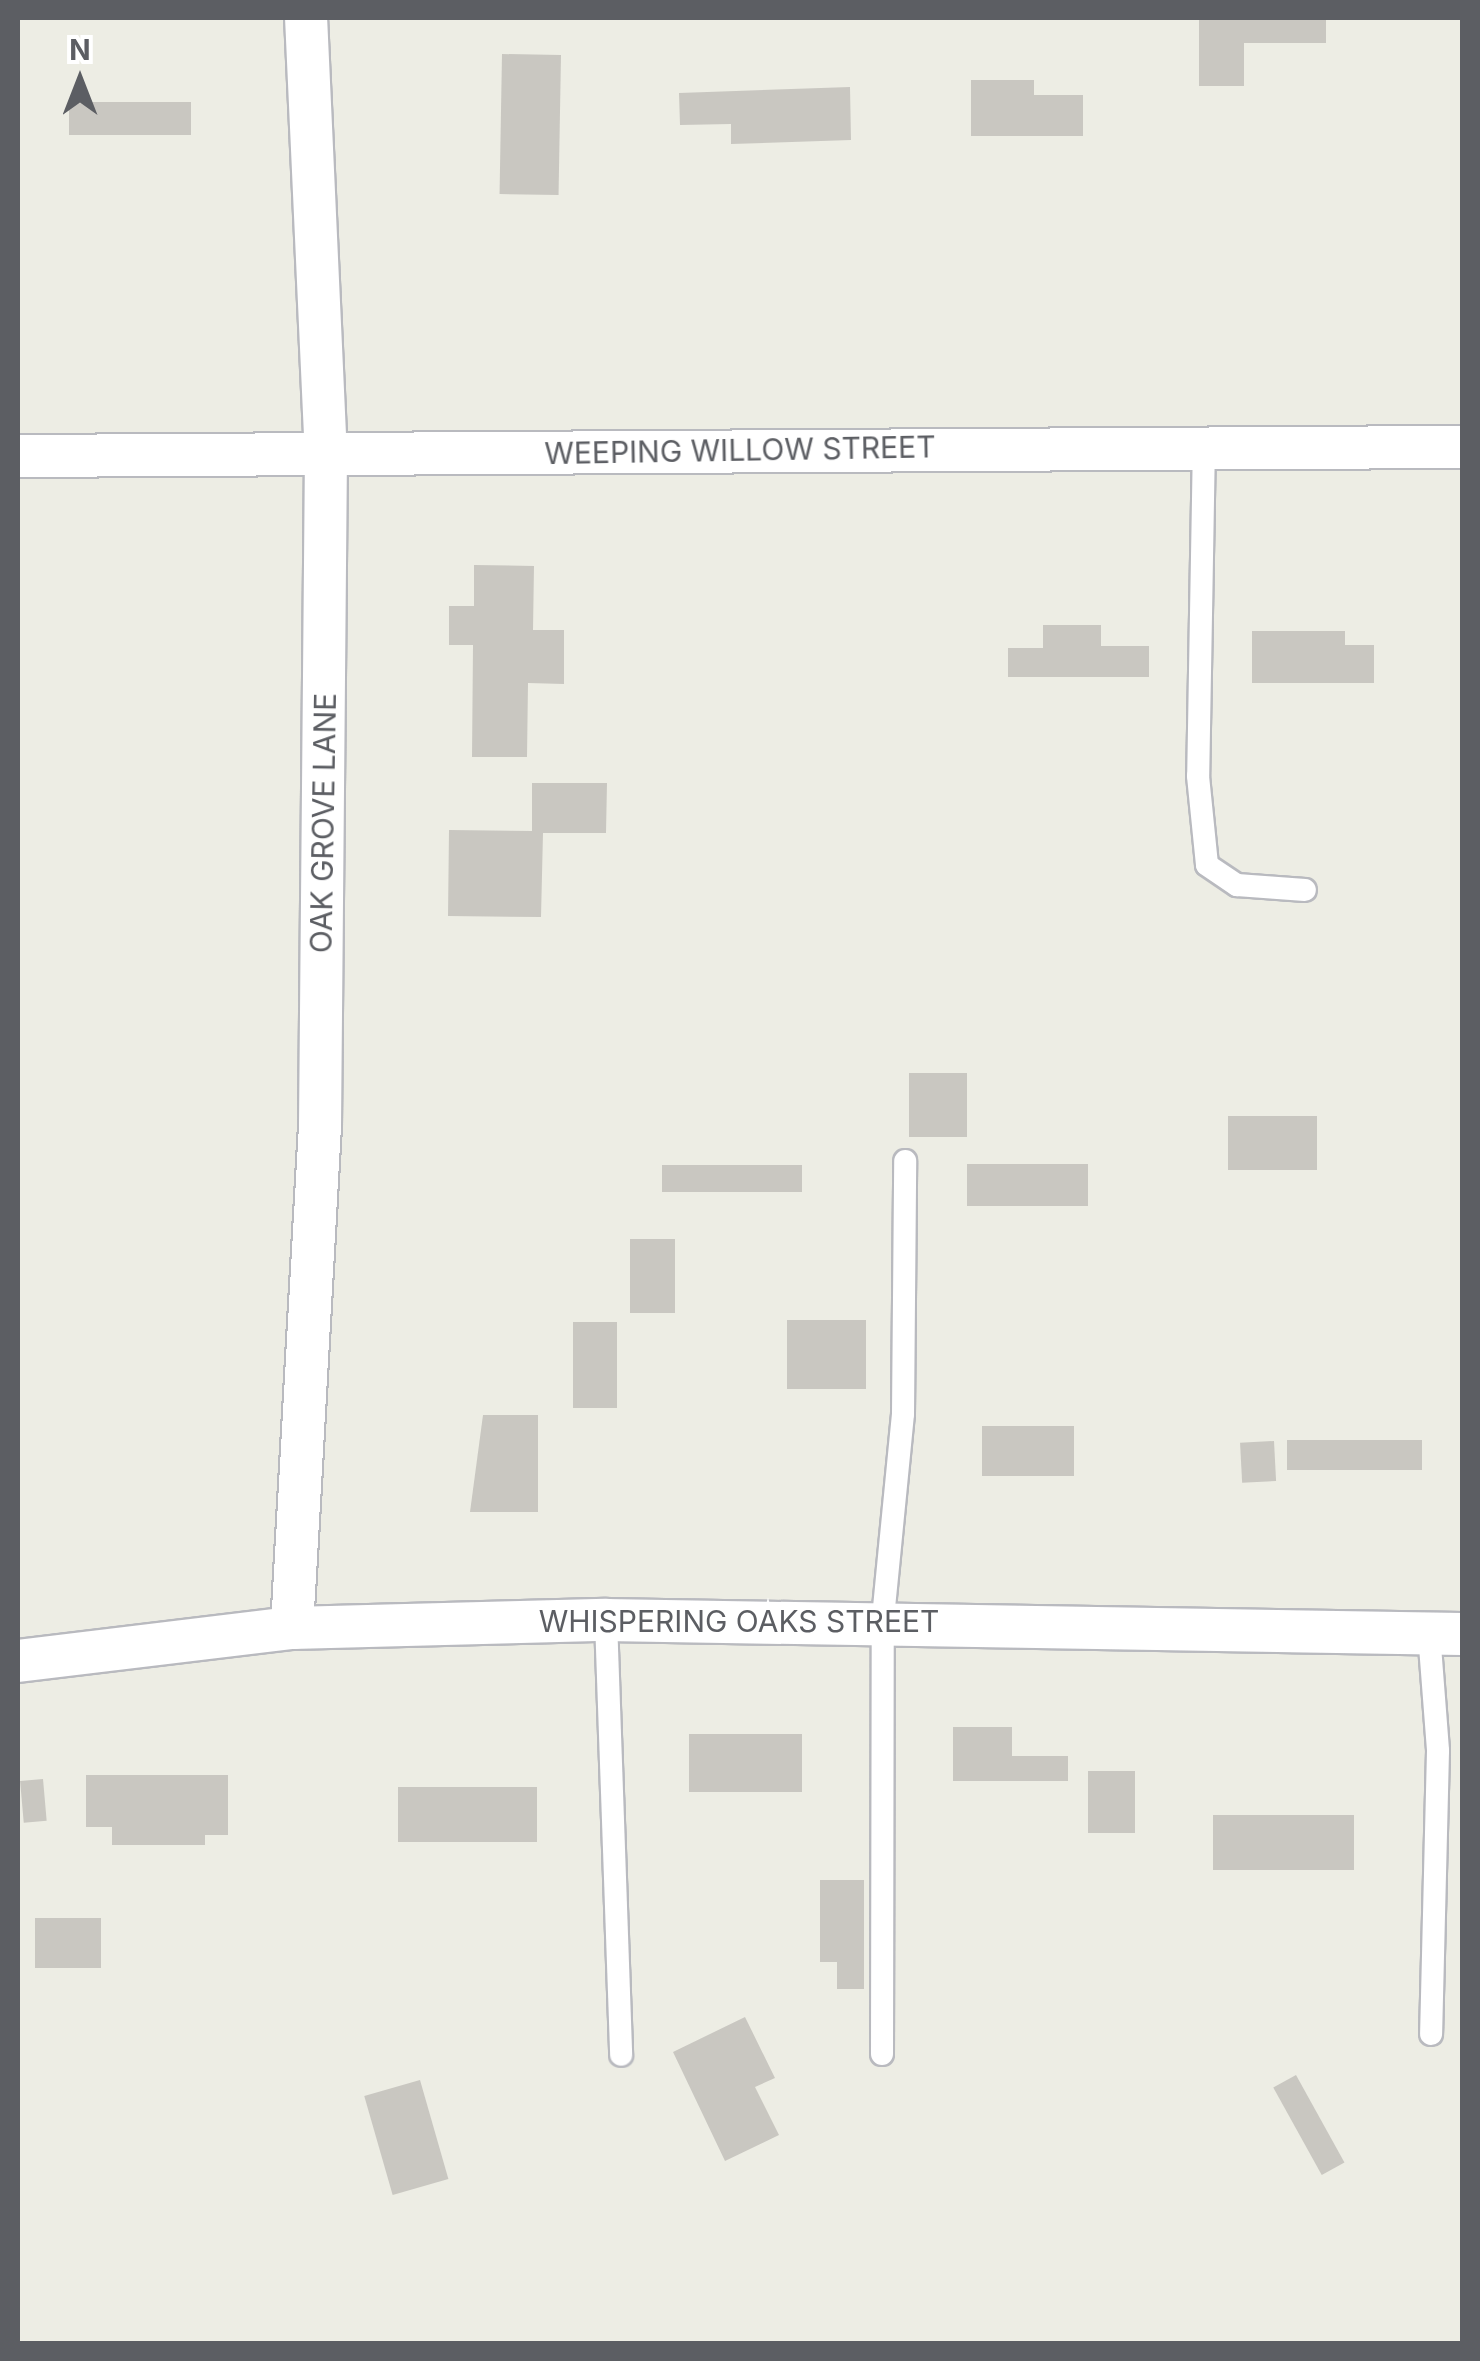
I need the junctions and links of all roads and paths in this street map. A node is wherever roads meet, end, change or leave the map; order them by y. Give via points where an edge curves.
1 (306, 18) edge
2 (1204, 442) junction
3 (1462, 447) edge
4 (18, 456) edge
5 (326, 457) junction
6 (1305, 890) dead end
7 (905, 1161) dead end
8 (884, 1618) junction
9 (606, 1620) junction
10 (292, 1628) junction
11 (1446, 1634) edge
12 (18, 1660) edge
13 (1431, 2034) dead end
14 (882, 2054) dead end
15 (622, 2055) dead end

1 - 5 street, OAK GROVE LANE
2 - 3 street, WEEPING WILLOW STREET
2 - 5 street, WEEPING WILLOW STREET
2 - 6 lane via 1198,776 1207,865 1237,885
4 - 5 street, WEEPING WILLOW STREET
5 - 10 street, OAK GROVE LANE via 320,1126
7 - 8 lane via 907,1336
8 - 9 street, WHISPERING OAKS STREET
8 - 11 street, WHISPERING OAKS STREET
8 - 14 lane
9 - 10 street, WHISPERING OAKS STREET
9 - 15 lane
10 - 12 street, WHISPERING OAKS STREET
11 - 13 lane

